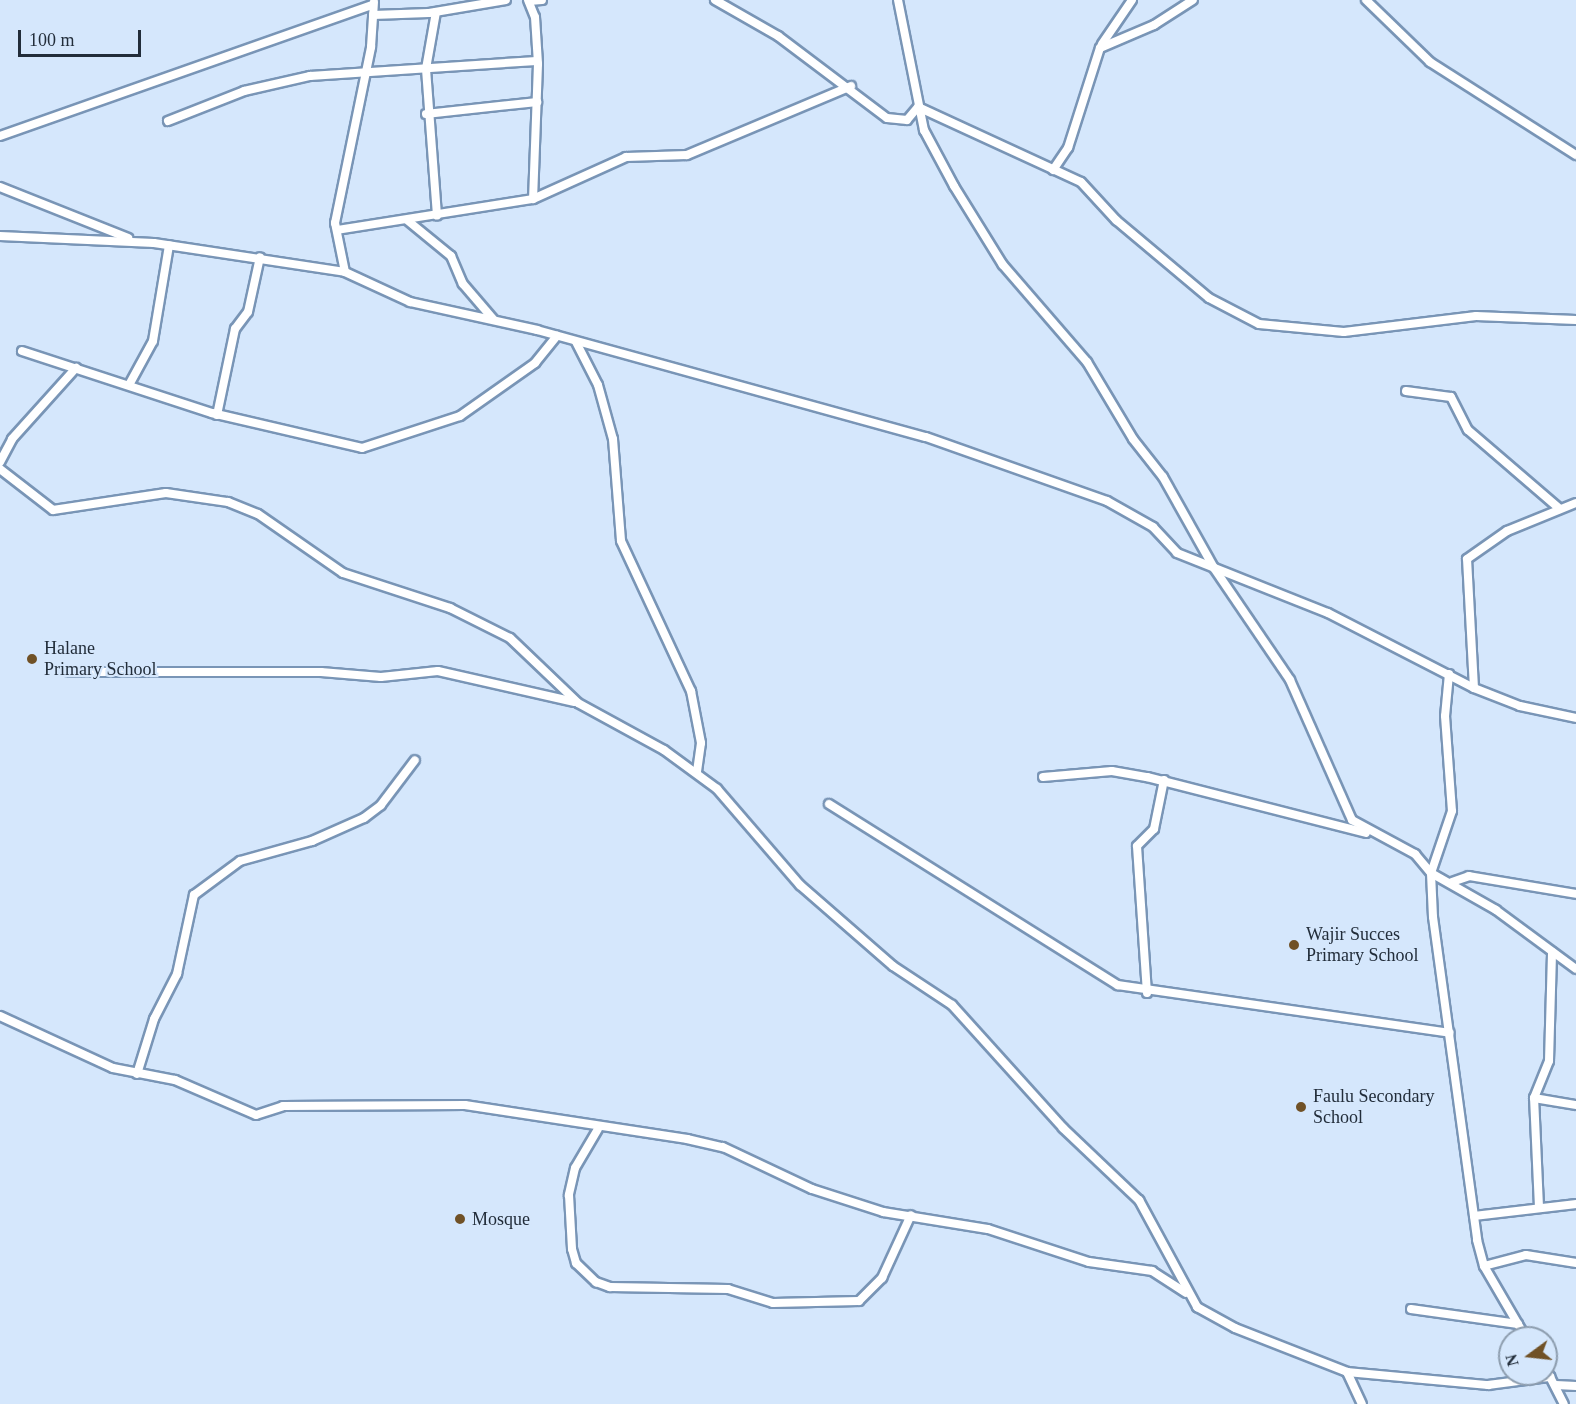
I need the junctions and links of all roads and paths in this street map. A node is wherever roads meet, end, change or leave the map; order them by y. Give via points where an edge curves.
1 (507, 0) edge
2 (529, 0) edge
3 (542, 0) edge
4 (715, 0) edge
5 (898, 0) edge
6 (1132, 0) edge
7 (1193, 0) edge
8 (1366, 0) edge
9 (374, 2) edge
10 (436, 12) junction
11 (373, 15) junction
12 (1100, 48) junction
13 (537, 61) junction
14 (367, 69) junction
15 (426, 69) junction
16 (851, 86) junction
17 (537, 102) junction
18 (918, 107) junction
19 (426, 114) junction
20 (168, 121) dead end
21 (0, 136) edge
22 (1576, 155) edge
23 (1053, 170) junction
24 (0, 187) edge
25 (533, 199) junction
26 (437, 216) junction
27 (407, 220) junction
28 (338, 230) junction
29 (0, 236) edge
30 (135, 242) junction
31 (169, 245) junction
32 (260, 257) junction
33 (345, 272) junction
34 (1576, 320) edge
35 (506, 324) junction
36 (557, 336) junction
37 (576, 342) junction
38 (22, 351) dead end
39 (76, 368) junction
40 (129, 385) junction
41 (1406, 391) dead end
42 (217, 415) junction
43 (0, 462) edge
44 (0, 469) edge
45 (1576, 503) edge
46 (1560, 510) junction
47 (1214, 568) junction
48 (69, 672) dead end
49 (1449, 674) junction
50 (1474, 688) junction
51 (578, 702) junction
52 (1576, 718) edge
53 (415, 760) dead end
54 (697, 772) junction
55 (1043, 777) dead end
56 (1164, 780) junction
57 (829, 804) dead end
58 (1370, 834) junction
59 (1431, 873) junction
60 (1452, 882) junction
61 (1576, 894) edge
62 (1552, 952) junction
63 (1576, 969) edge
64 (1147, 993) junction
65 (0, 1016) edge
66 (1450, 1033) junction
67 (137, 1074) junction
68 (1534, 1098) junction
69 (1576, 1105) edge
70 (598, 1129) junction
71 (1576, 1204) edge
72 (1539, 1207) junction
73 (911, 1215) junction
74 (1474, 1216) junction
75 (1576, 1263) edge
76 (1484, 1266) junction
77 (1186, 1293) junction
78 (1411, 1309) dead end
79 (1518, 1324) joint
80 (1347, 1372) junction
81 (1498, 1383) edge
82 (1558, 1385) edge
83 (1556, 1386) edge
84 (1576, 1386) edge
85 (1362, 1404) edge
86 (1564, 1404) edge

1 - 10 street
2 - 3 street
2 - 13 street
4 - 16 street
5 - 18 street
6 - 12 street
7 - 12 street via 1154,25
8 - 22 street via 1430,62
9 - 11 street
9 - 21 street
10 - 11 street
10 - 15 street
11 - 14 street
12 - 23 street via 1068,148
13 - 15 street
13 - 17 street
14 - 15 street
14 - 20 street via 275,82
14 - 28 street via 353,117
15 - 19 street
16 - 18 street via 892,120 912,118
16 - 25 street via 687,155 626,157
17 - 19 street
17 - 25 street
18 - 23 street
18 - 47 street via 924,130 980,231 1034,307 1105,386
19 - 26 street
23 - 34 street via 1081,182 1116,220 1209,298 1259,324 1344,332 1456,317
24 - 30 street
25 - 26 street
26 - 27 street
27 - 28 street
27 - 35 street via 443,247 486,314
28 - 33 street
29 - 30 street
30 - 31 street
31 - 32 street
31 - 40 street via 153,341
32 - 33 street
32 - 42 street via 248,312 235,329
33 - 35 street via 410,302
35 - 36 street
36 - 37 street
36 - 42 street via 535,363 460,416 374,446 352,446
37 - 47 street via 926,437 1003,468 1060,482 1143,519 1176,553
37 - 54 street via 598,385 613,440 621,541 691,691 701,743
38 - 39 street
39 - 40 street
39 - 43 street via 12,439
40 - 42 street
41 - 46 street via 1451,397 1468,430
44 - 51 street via 54,510 187,493 258,514 343,573 450,608 510,638
45 - 46 street
46 - 50 street via 1507,531 1467,559
47 - 49 street via 1328,613
47 - 58 street via 1290,680 1337,795 1352,820
48 - 51 street via 321,672 381,677 438,672
49 - 50 street
49 - 59 street via 1445,716 1452,811
50 - 52 street via 1520,706
51 - 54 street
53 - 67 street via 381,806 364,818 312,841 240,861 194,895 177,974 154,1019
54 - 77 street via 800,885 892,966 952,1005 1070,1136 1139,1200
55 - 56 street via 1112,771
56 - 58 street via 1280,815
56 - 64 street via 1154,829 1137,846
57 - 64 street via 1098,976
58 - 59 street via 1415,854
59 - 60 street
59 - 66 street
60 - 61 street via 1469,876
60 - 62 street
62 - 63 street
62 - 68 street via 1549,1061
64 - 66 street
65 - 67 street
66 - 74 street
67 - 70 street via 175,1080 256,1114 283,1106 465,1106
68 - 69 street
68 - 72 street
70 - 73 street via 723,1147 812,1189 883,1212
70 - 73 street via 575,1168 569,1195 572,1249 576,1263 596,1282 610,1287 728,1289 773,1303 859,1301 882,1278
71 - 72 street
72 - 74 street
73 - 77 street via 967,1230 988,1229 1089,1262 1152,1271
74 - 76 street
75 - 76 street via 1526,1255
76 - 79 street
77 - 80 street via 1213,1318
78 - 79 street
80 - 81 street
80 - 85 street
82 - 84 street
83 - 86 street

